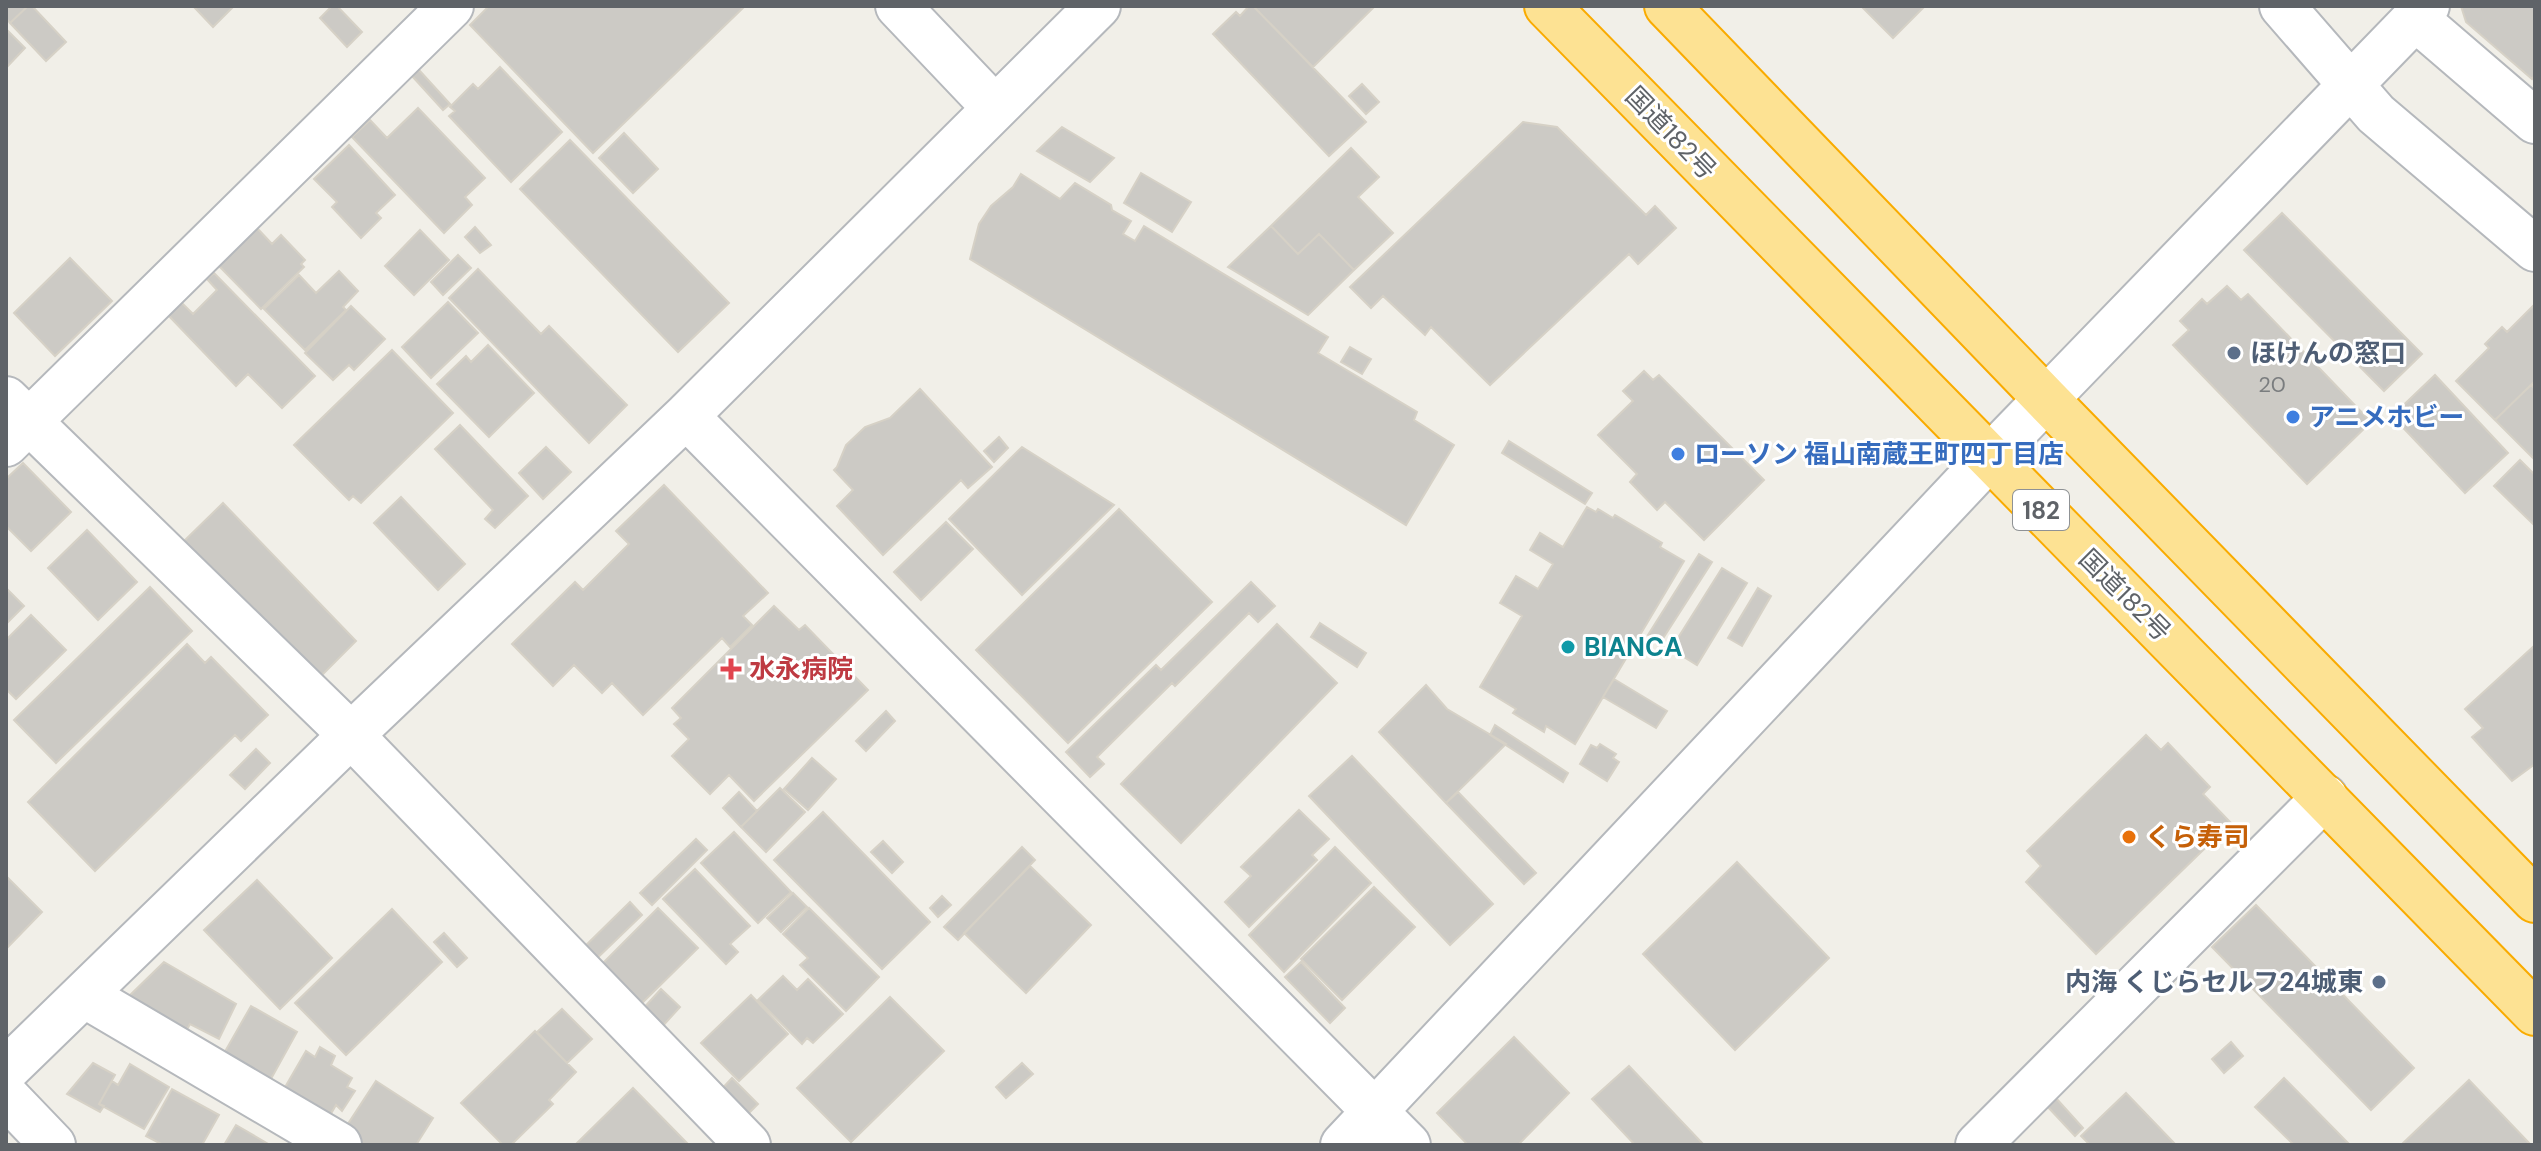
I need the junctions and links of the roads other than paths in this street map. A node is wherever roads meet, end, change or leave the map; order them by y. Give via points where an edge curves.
1 (451, 6) edge
2 (898, 6) edge
3 (1098, 6) edge
4 (1547, 6) edge
5 (1667, 6) edge
6 (2282, 6) edge
7 (2421, 12) edge
8 (2350, 85) junction
9 (994, 107) junction
10 (2535, 121) edge
11 (2535, 249) edge
12 (2046, 399) junction
13 (686, 416) junction
14 (14, 422) edge
15 (1989, 458) junction
16 (351, 735) junction
17 (2325, 797) junction
18 (2535, 900) edge
19 (84, 995) junction
20 (2535, 1013) edge
21 (6, 1070) edge
22 (6, 1096) edge
23 (1375, 1112) junction
24 (53, 1145) edge
25 (339, 1145) edge
26 (748, 1145) edge
27 (1343, 1145) edge
28 (1408, 1145) edge
29 (1978, 1145) edge

1 - 14 street
2 - 9 street
3 - 9 street
4 - 15 highway, 国道182号 / 182
5 - 12 highway
6 - 8 street
7 - 8 street
7 - 10 street
8 - 11 street via 2376,114
8 - 12 street
9 - 13 street
12 - 15 street
12 - 18 highway
13 - 16 street
13 - 23 street
14 - 16 street
15 - 17 highway, 国道182号 / 182
15 - 23 street
16 - 19 street
16 - 26 street
17 - 20 highway, 国道182号 / 182
17 - 29 street
19 - 21 street
19 - 25 street
22 - 24 street
23 - 27 street
23 - 28 street

